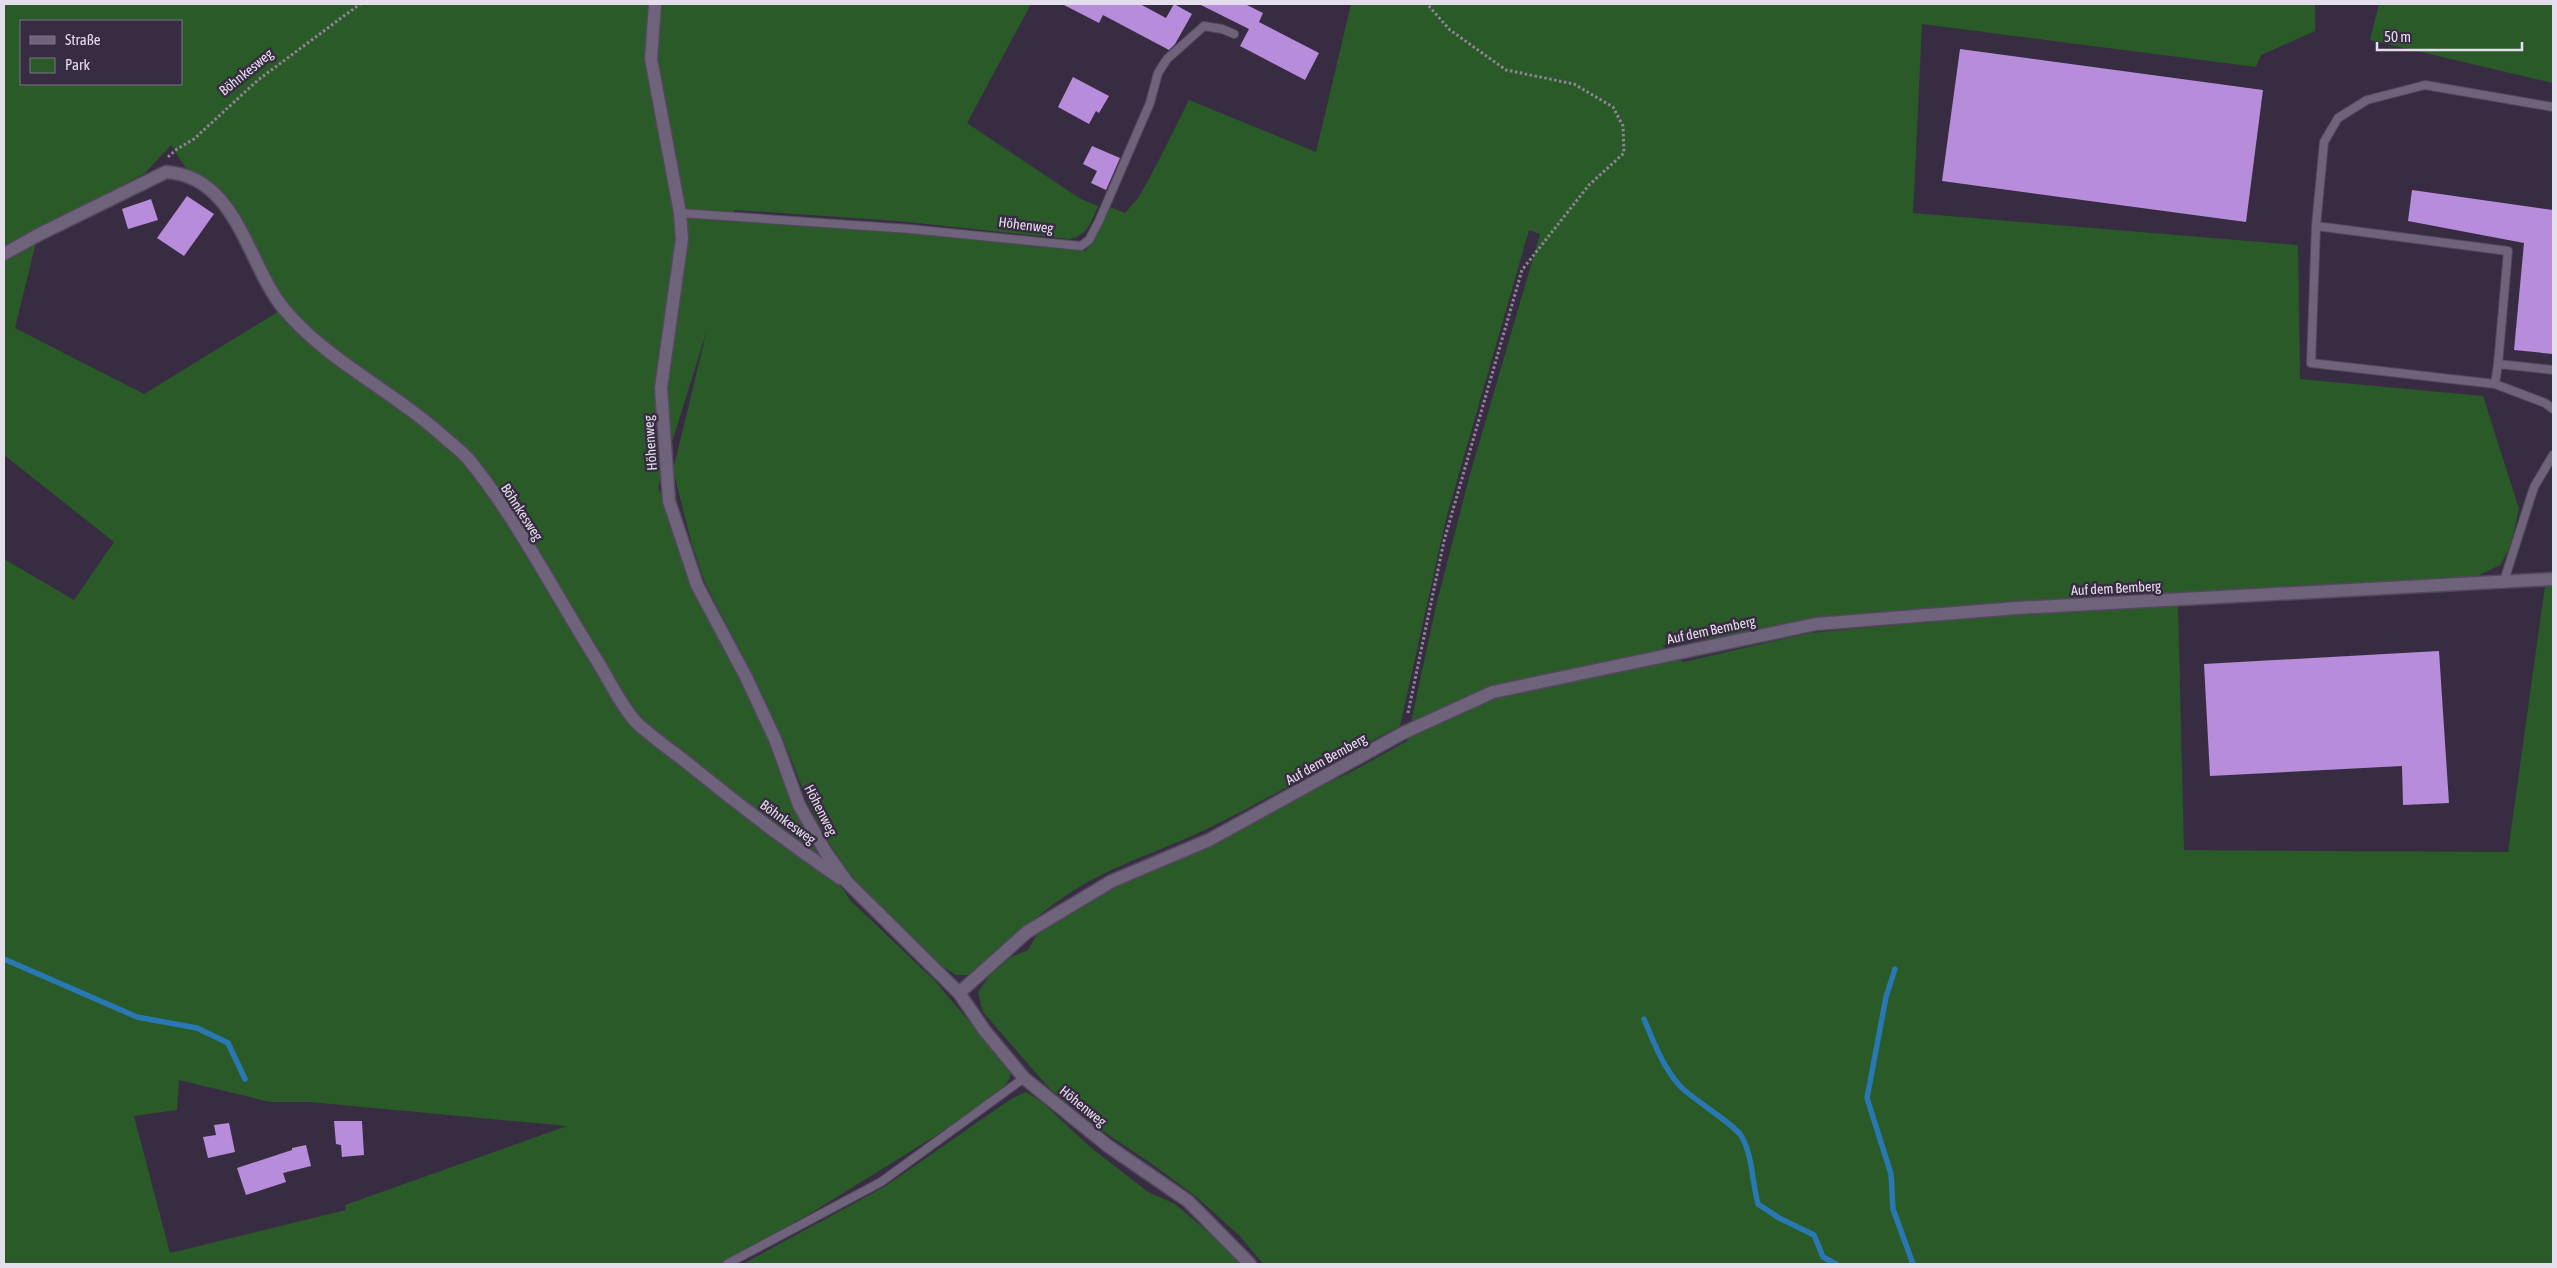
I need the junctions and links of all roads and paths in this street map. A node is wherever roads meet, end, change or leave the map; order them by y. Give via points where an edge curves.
1 (360, 4) edge
2 (655, 4) edge
3 (1427, 4) edge
4 (1234, 34) dead end
5 (2553, 107) edge
6 (166, 172) junction
7 (680, 213) junction
8 (2316, 226) junction
9 (4, 254) edge
10 (2498, 364) junction
11 (2553, 370) edge
12 (2495, 384) junction
13 (2553, 409) edge
14 (2553, 455) edge
15 (2553, 580) edge
16 (2503, 584) junction
17 (1403, 734) junction
18 (847, 882) junction
19 (959, 993) junction
20 (1024, 1078) junction
21 (727, 1264) edge
22 (1250, 1264) edge

1 - 6 path, Böhnkesweg via 258,80 194,139 176,149 164,161
2 - 7 street, Höhenweg via 651,59
3 - 17 path via 1450,30 1506,70 1574,84 1613,107 1623,126 1624,154 1584,191 1522,270 1444,541
4 - 7 lane, Höhenweg via 1204,26 1167,59 1158,73 1150,103 1099,221 1089,240 1081,246 910,229
5 - 8 lane via 2425,85 2367,100 2338,118 2324,142
6 - 9 street
6 - 18 street, Böhnkesweg via 190,176 220,198 236,222 268,286 299,326 328,352 422,416 468,459 509,515 636,721 780,837
7 - 18 street, Höhenweg via 682,239 661,388 669,500 697,585 746,676 775,739 799,806
8 - 10 lane via 2508,251
8 - 12 lane via 2311,363
10 - 11 lane
10 - 12 lane
12 - 13 lane
14 - 16 lane via 2534,487
15 - 16 street, Auf dem Bemberg
16 - 17 street, Auf dem Bemberg via 2017,608 1816,624 1493,692
17 - 19 street, Auf dem Bemberg via 1208,840 1112,881 1027,932
18 - 19 street, Höhenweg
19 - 20 street, Höhenweg
20 - 21 lane via 882,1182
20 - 22 street, Höhenweg via 1108,1146 1188,1201

